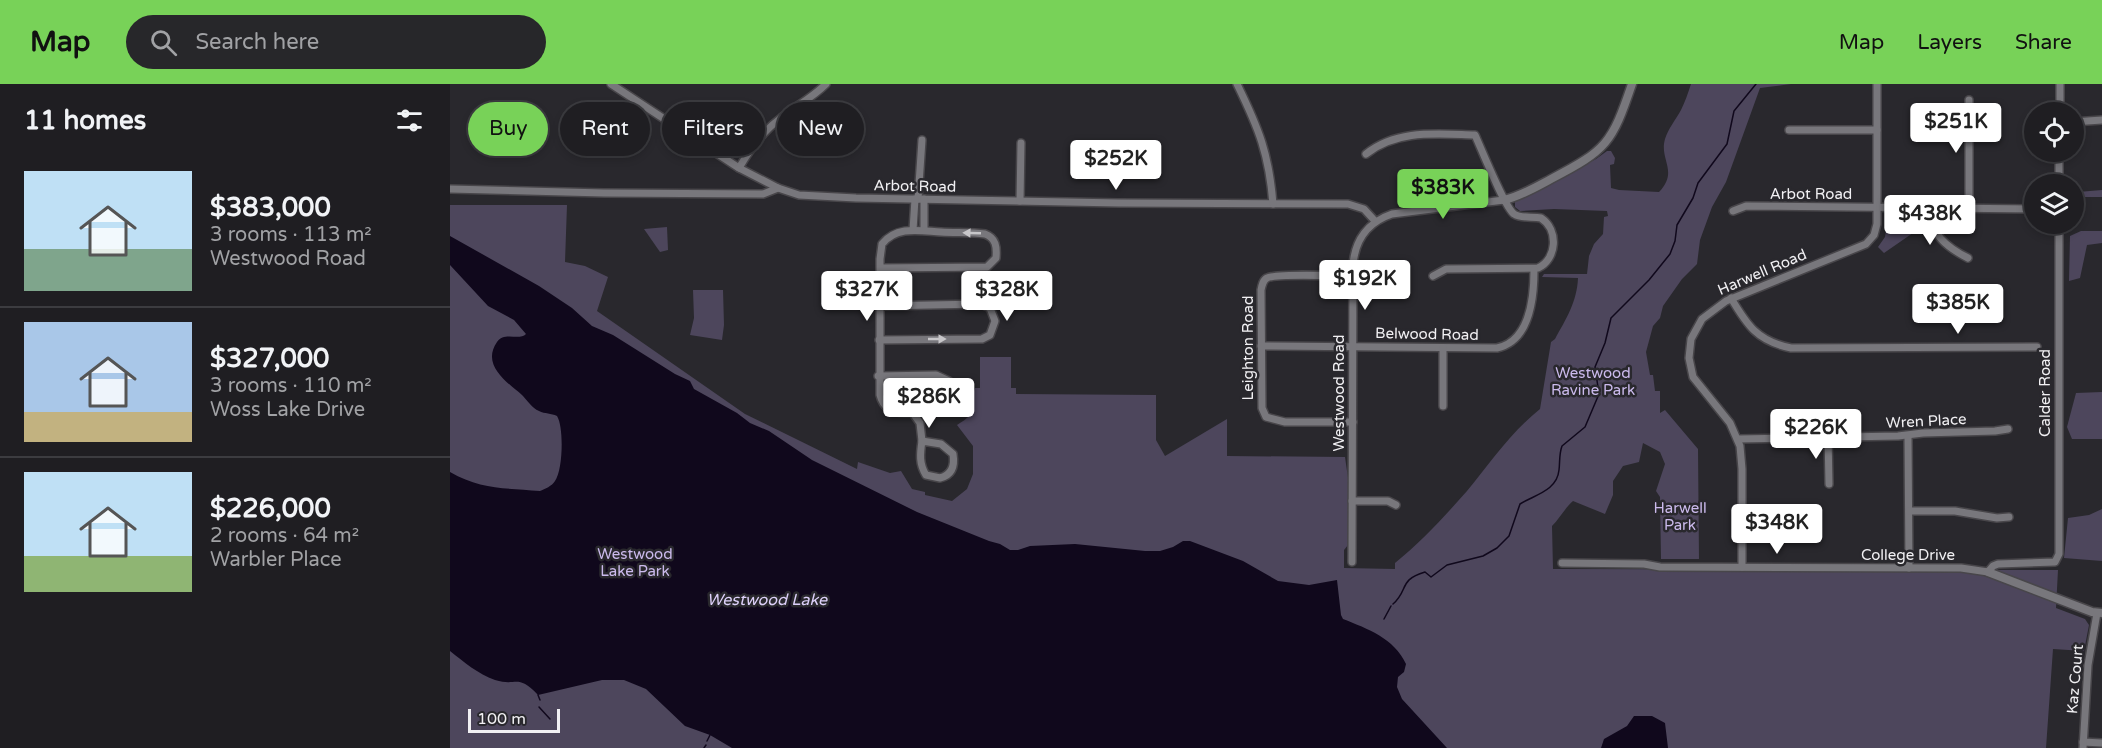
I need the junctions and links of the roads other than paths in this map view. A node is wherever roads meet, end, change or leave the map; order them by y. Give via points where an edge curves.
1 (611, 84) edge
2 (826, 84) edge
3 (1237, 84) edge
4 (1632, 84) edge
5 (1877, 84) edge
6 (2060, 84) edge
7 (1969, 100) dead end
8 (2060, 102) edge
9 (2102, 120) edge
10 (2084, 121) edge
11 (1788, 130) dead end
12 (1877, 130) junction
13 (922, 140) dead end
14 (1021, 143) dead end
15 (1366, 154) dead end
16 (739, 168) junction
17 (450, 189) edge
18 (778, 189) junction
19 (919, 199) junction
20 (1504, 200) junction
21 (1020, 201) junction
22 (1273, 204) junction
23 (1877, 208) junction
24 (1969, 208) junction
25 (1928, 209) junction
26 (2024, 209) edge
27 (1733, 211) dead end
28 (1375, 221) junction
29 (924, 229) junction
30 (913, 230) junction
31 (2060, 234) edge
32 (1968, 258) dead end
33 (880, 268) junction
34 (1534, 270) junction
35 (1352, 276) junction
36 (1433, 276) dead end
37 (1731, 298) junction
38 (879, 306) junction
39 (879, 340) junction
40 (1261, 346) junction
41 (1354, 347) junction
42 (1443, 348) junction
43 (2037, 348) dead end
44 (878, 376) junction
45 (1443, 406) dead end
46 (912, 412) junction
47 (1353, 422) junction
48 (2008, 429) dead end
49 (1828, 436) junction
50 (1908, 436) junction
51 (1738, 439) junction
52 (922, 441) junction
53 (1829, 483) dead end
54 (1352, 501) junction
55 (1396, 505) dead end
56 (1909, 511) junction
57 (2009, 517) dead end
58 (1352, 562) dead end
59 (1562, 563) dead end
60 (1742, 567) junction
61 (1909, 568) junction
62 (1988, 572) junction
63 (2099, 613) edge
64 (2102, 743) edge
65 (2083, 745) edge

1 - 16 street
2 - 16 street via 769,128
3 - 22 street via 1263,143
4 - 20 street via 1617,124 1601,149 1580,164
5 - 12 street, Harwell Road
6 - 8 street
7 - 24 street
9 - 10 street
11 - 12 street
12 - 23 street, Harwell Road
13 - 19 street
14 - 21 street
15 - 20 street via 1377,145 1405,135 1474,135
16 - 18 street
17 - 18 street, Arbot Road via 764,194
18 - 19 street, Arbot Road via 803,195
19 - 21 street, Arbot Road
19 - 29 street
19 - 30 street
20 - 28 street via 1396,213
20 - 34 street via 1514,214 1541,218 1552,230 1549,257
21 - 22 street, Arbot Road
22 - 28 street, Arbot Road via 1353,204
23 - 25 street, Arbot Road
23 - 27 street, Arbot Road via 1746,207
23 - 37 street, Harwell Road via 1875,232 1869,242
24 - 25 street, Arbot Road
24 - 26 street, Arbot Road
25 - 32 street via 1937,236
28 - 35 street, Westwood Road via 1358,241
29 - 30 street
33 -> 29 street via 981,268 996,258 994,240 985,234
30 - 33 street via 891,235 884,241
31 - 62 street, Calder Road via 2059,554 2055,562 1998,564
33 - 38 street
34 - 36 street via 1446,269
34 - 42 street, Belwood Road via 1532,304 1514,341 1497,348
35 - 40 street, Leighton Road via 1267,278 1261,290
35 - 41 street, Westwood Road
37 - 43 street via 1752,330 1791,348
37 - 51 street, Harwell Road via 1702,319 1691,339 1689,358 1699,387 1725,416
38 - 39 street
39 -> 38 street via 982,339 990,335 995,321 990,308 981,304
39 - 44 street
40 - 41 street, Belwood Road
40 - 47 street, Leighton Road via 1262,408 1266,417 1285,422
41 - 42 street, Belwood Road
41 - 47 street, Westwood Road
42 - 45 street
44 - 46 street via 886,407
44 - 46 street via 936,375 949,381 952,397 946,406
46 - 52 street via 920,423
47 - 54 street, Westwood Road
48 - 50 street, Wren Place
49 - 50 street, Wren Place
49 - 51 street, Wren Place
49 - 53 street
50 - 56 street
51 - 60 street, Harwell Road via 1742,469
52 - 52 street via 920,457 926,475 939,478 948,474 953,454 941,444
54 - 55 street via 1388,501
54 - 58 street, Westwood Road
56 - 57 street
56 - 61 street
59 - 60 street, College Drive
60 - 61 street, College Drive
61 - 62 street, College Drive
62 - 63 street, College Drive
63 - 65 street, Kaz Court via 2088,664
64 - 65 street

